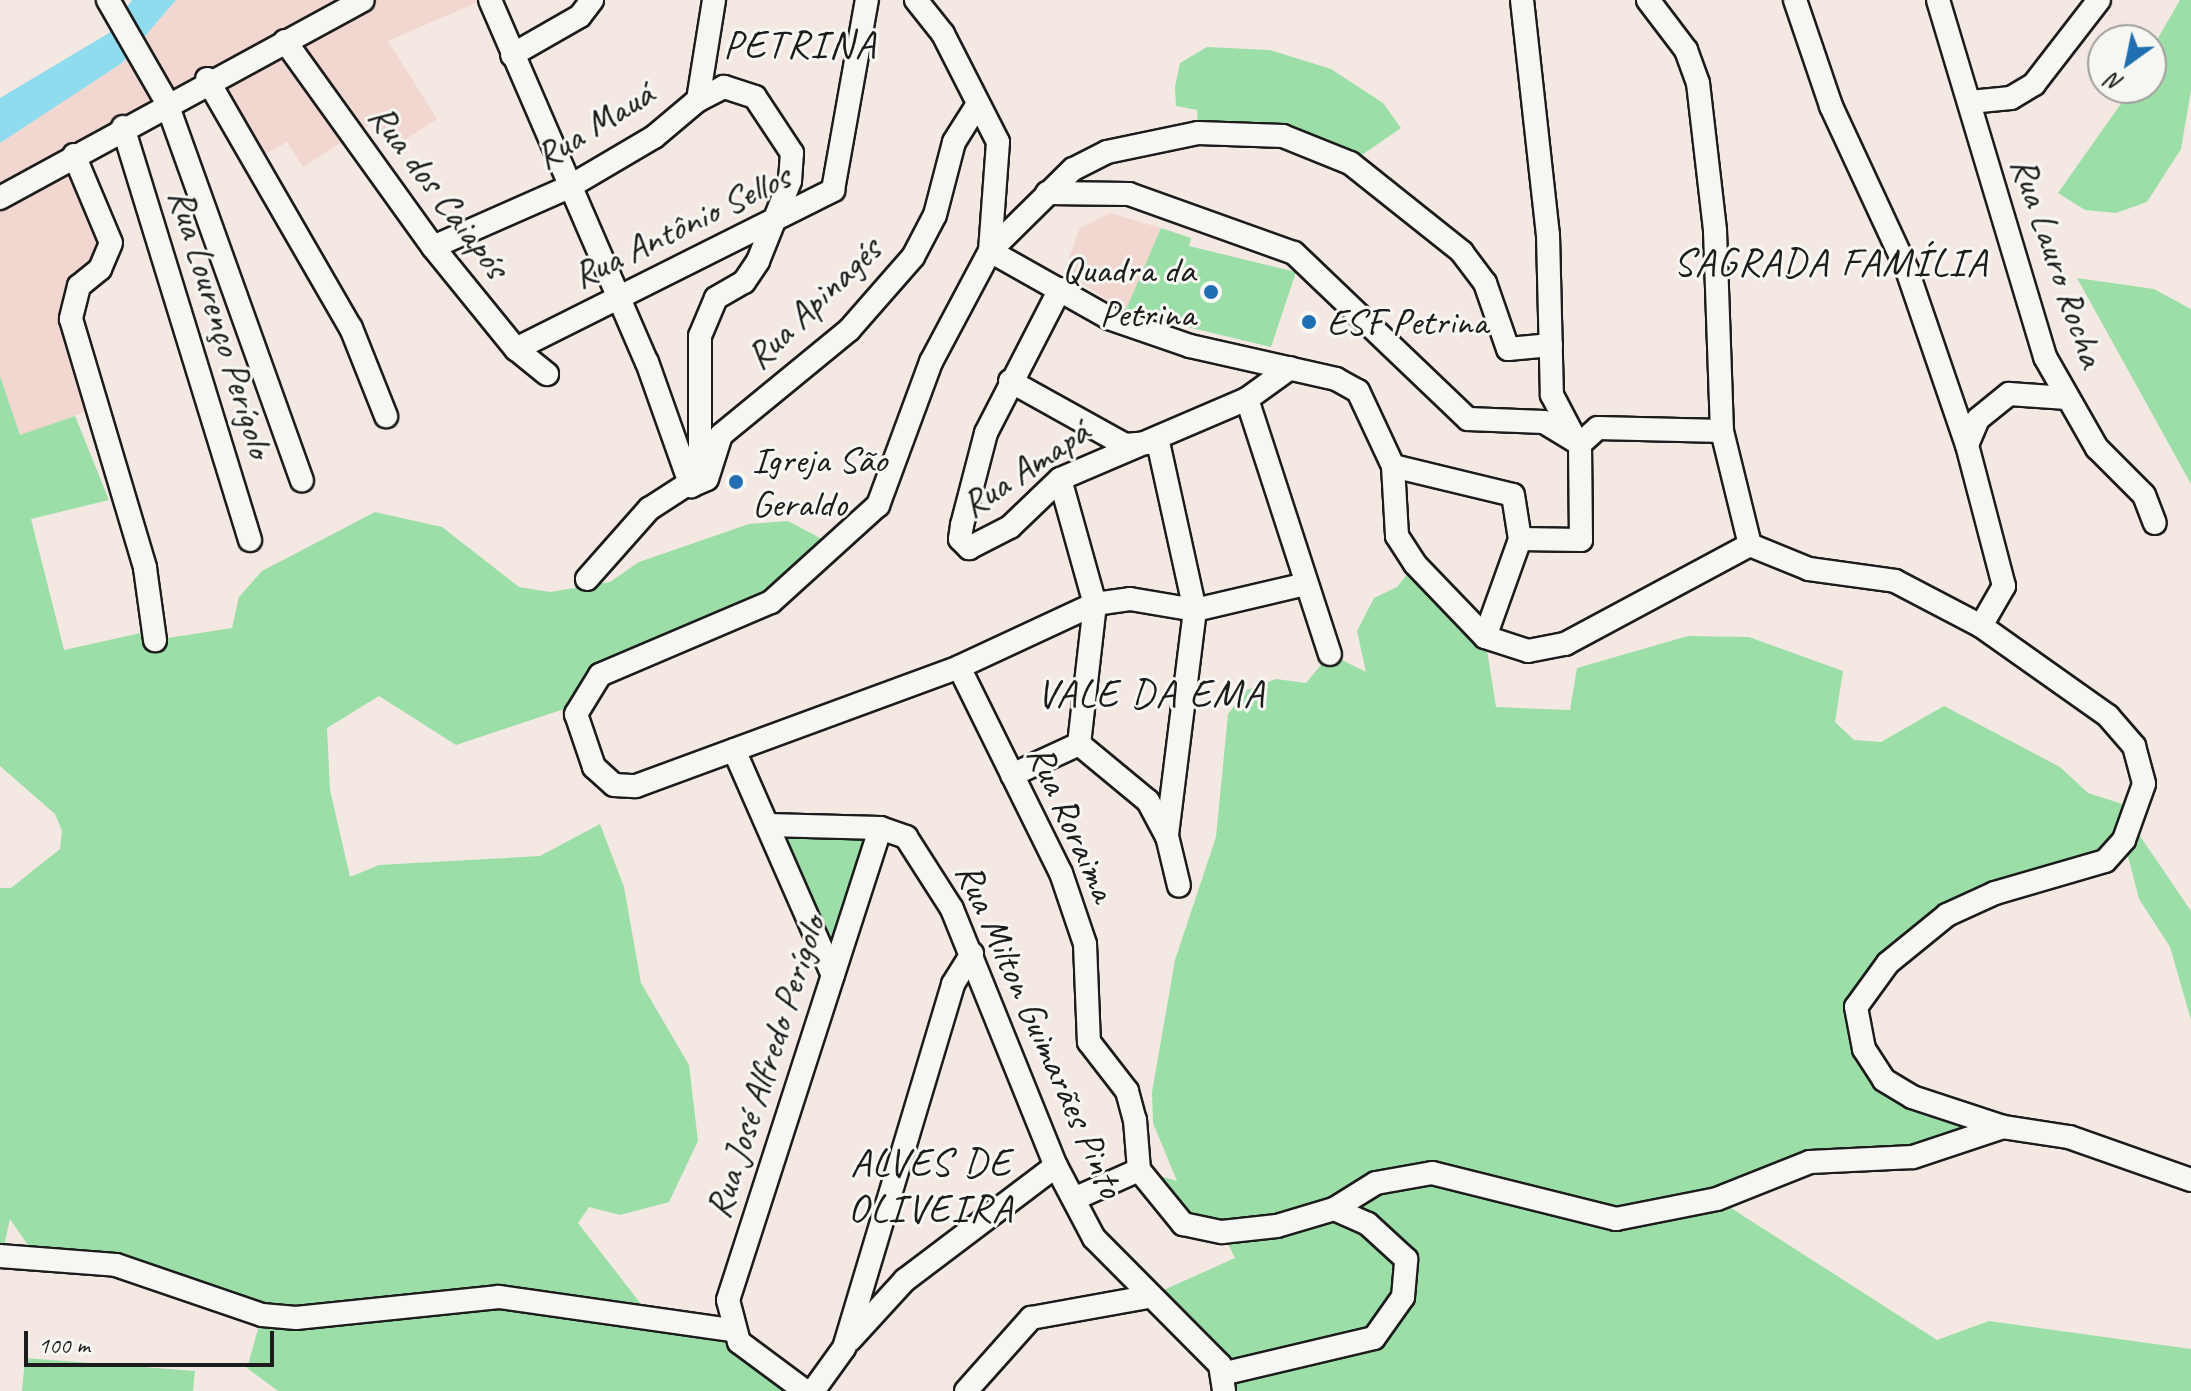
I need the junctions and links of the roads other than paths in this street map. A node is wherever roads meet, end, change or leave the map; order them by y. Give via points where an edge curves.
1 (363, 0) edge
2 (490, 0) edge
3 (592, 0) edge
4 (714, 0) edge
5 (867, 0) edge
6 (916, 0) edge
7 (1522, 0) edge
8 (1648, 0) edge
9 (1795, 0) edge
10 (1938, 0) edge
11 (2099, 0) edge
12 (111, 5) edge
13 (285, 41) junction
14 (512, 55) junction
15 (207, 79) junction
16 (698, 100) junction
17 (166, 101) junction
18 (1970, 102) junction
19 (978, 104) junction
20 (123, 127) junction
21 (74, 155) junction
22 (569, 187) junction
23 (1047, 193) junction
24 (0, 198) edge
25 (773, 224) junction
26 (433, 247) junction
27 (990, 251) junction
28 (1060, 289) junction
29 (619, 294) junction
30 (1551, 345) junction
31 (516, 349) junction
32 (1290, 368) junction
33 (547, 374) dead end
34 (1010, 381) junction
35 (2067, 398) junction
36 (1247, 399) junction
37 (386, 416) dead end
38 (1722, 431) junction
39 (1580, 444) junction
40 (1125, 445) junction
41 (1967, 445) junction
42 (1393, 466) junction
43 (1060, 479) junction
44 (302, 480) dead end
45 (691, 486) junction
46 (2155, 523) dead end
47 (1520, 539) junction
48 (250, 540) dead end
49 (1750, 545) junction
50 (587, 579) dead end
51 (1302, 585) junction
52 (1095, 604) junction
53 (1195, 610) junction
54 (1981, 626) junction
55 (1485, 637) junction
56 (155, 640) dead end
57 (1330, 654) dead end
58 (959, 667) junction
59 (1079, 744) junction
60 (734, 750) junction
61 (1012, 775) junction
62 (768, 825) junction
63 (880, 828) junction
64 (1167, 836) junction
65 (1179, 886) dead end
66 (972, 954) junction
67 (833, 975) junction
68 (2003, 1127) junction
69 (1056, 1166) junction
70 (1139, 1170) junction
71 (2191, 1180) edge
72 (1074, 1199) junction
73 (1334, 1209) junction
74 (0, 1256) edge
75 (1148, 1297) junction
76 (730, 1330) junction
77 (844, 1348) junction
78 (1225, 1382) edge
79 (805, 1391) edge
80 (813, 1391) edge
81 (966, 1391) edge

1 - 13 street
2 - 14 street
3 - 14 street via 580,16
4 - 16 street, Rua Mauá
5 - 25 street, Rua Antônio Sellos via 833,190
6 - 19 street
7 - 30 street via 1546,220
8 - 38 street via 1686,50 1698,83 1715,231
9 - 41 street via 1831,106 1907,270
10 - 18 street, Rua Lauro Rocha
11 - 18 street via 2034,84 2011,98
12 - 17 street
13 - 15 street
13 - 26 street, Rua dos Caiapós
14 - 22 street
15 - 17 street
15 - 37 street via 351,328
16 - 22 street, Rua Mauá via 654,137
16 - 25 street via 724,87 736,90 755,97 777,121 792,153
17 - 20 street
17 - 44 street
18 - 35 street, Rua Lauro Rocha via 2045,357
19 - 27 street via 1000,155
19 - 45 street, Rua Apinagés via 954,142 935,215 913,257 849,330 721,435 707,479
20 - 21 street
20 - 48 street, Rua Lourenço Perígolo
21 - 24 street
21 - 56 street via 111,243 100,269 79,286 71,319 145,568
22 - 26 street, Rua Mauá
22 - 29 street
23 - 27 street
23 - 30 street via 1073,169 1144,141 1239,132 1283,136 1350,163 1462,252 1485,283 1508,349
23 - 39 street via 1129,194 1294,253 1468,419 1544,422
25 - 29 street, Rua Antônio Sellos
25 - 45 street via 744,282 716,298 700,336 695,359 705,450
26 - 31 street, Rua dos Caiapós
27 - 28 street
27 - 60 street via 931,362 886,489 846,539 771,602 615,667 579,704 580,740 614,785 636,786
28 - 32 street via 1145,332
28 - 34 street, Rua Amapá
29 - 31 street, Rua Antônio Sellos
29 - 45 street
30 - 39 street via 1552,395
31 - 33 street, Rua dos Caiapós
32 - 36 street, Rua Amapá
32 - 42 street via 1358,391
34 - 40 street
34 - 43 street, Rua Amapá via 986,433 960,539 969,548 987,544
35 - 41 street via 2009,394 1978,419
35 - 46 street, Rua Lauro Rocha via 2111,465 2144,495
36 - 40 street, Rua Amapá
36 - 51 street via 1276,474
38 - 39 street via 1598,428
38 - 49 street
39 - 47 street via 1581,540
40 - 43 street, Rua Amapá
40 - 53 street via 1158,442
41 - 54 street via 2004,586
42 - 47 street via 1513,495
42 - 55 street via 1397,536 1443,599
43 - 52 street
45 - 50 street via 649,509
47 - 55 street
49 - 54 street via 1809,569 1855,569 1895,581
49 - 55 street via 1565,644 1528,651
51 - 53 street
51 - 57 street
52 - 53 street via 1130,599
52 - 58 street
52 - 59 street
53 - 64 street
54 - 68 street via 2108,716 2134,746 2144,784 2124,840 2105,861 1947,915 1888,963 1856,1007 1854,1026 1884,1080 1912,1097
58 - 60 street
58 - 61 street, Rua Roraima
59 - 61 street
59 - 64 street via 1148,801
60 - 62 street
61 - 70 street, Rua Roraima via 1061,873 1085,944 1089,1042 1127,1091
62 - 63 street, Rua Milton Guimarães Pinto
62 - 67 street
63 - 66 street, Rua Milton Guimarães Pinto via 906,837 933,871
63 - 67 street, Rua José Alfredo Perígolo
64 - 65 street
66 - 69 street, Rua Milton Guimarães Pinto
66 - 77 street via 953,984
67 - 76 street, Rua José Alfredo Perígolo via 738,1265
68 - 71 street via 2069,1137
68 - 73 street via 1913,1157 1810,1162 1652,1217 1616,1219 1432,1173 1376,1183
69 - 72 street, Rua Milton Guimarães Pinto
69 - 77 street via 905,1280
70 - 72 street
70 - 73 street via 1183,1224 1209,1229 1277,1226
72 - 75 street, Rua Milton Guimarães Pinto via 1094,1238
73 - 78 street via 1368,1224 1406,1259 1403,1297 1374,1338
74 - 76 street via 116,1265 262,1315 296,1318 499,1297
75 - 78 street, Rua Milton Guimarães Pinto
75 - 81 street via 1031,1318
76 - 79 street
77 - 80 street

